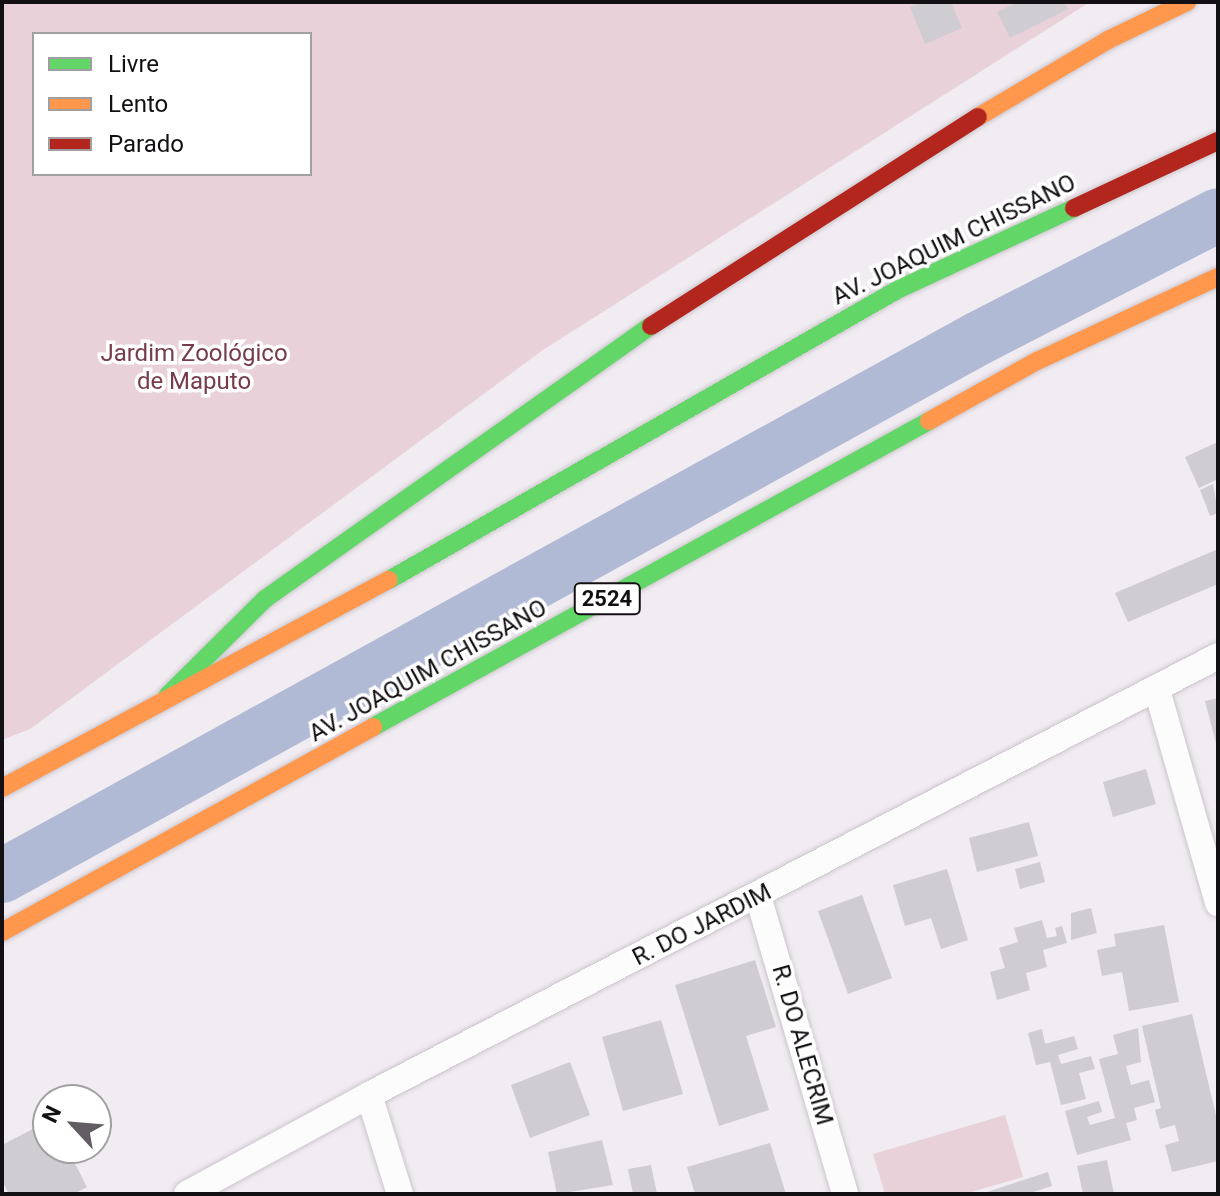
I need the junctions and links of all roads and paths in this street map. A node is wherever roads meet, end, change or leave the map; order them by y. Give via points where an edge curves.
1 (1142, 2) edge
2 (1187, 2) edge
3 (1108, 40) junction
4 (1218, 141) edge
5 (1218, 277) edge
6 (1218, 656) edge
7 (1157, 690) junction
8 (167, 696) junction
9 (2, 788) edge
10 (758, 896) junction
11 (1218, 903) edge
12 (2, 932) edge
13 (369, 1095) junction
14 (187, 1194) edge
15 (400, 1194) edge
16 (845, 1194) edge

1 - 3 main road
2 - 3 main road
3 - 8 main road via 615,349 265,599
4 - 8 main road, AV. JOAQUIM CHISSANO via 899,289 346,604
5 - 12 main road, AV. JOAQUIM CHISSANO / 2524 via 1037,361
6 - 7 street, R. DO JARDIM
7 - 10 street, R. DO JARDIM
7 - 11 street
8 - 9 main road, AV. JOAQUIM CHISSANO
10 - 13 street, R. DO JARDIM
10 - 16 street, R. DO ALECRIM
13 - 14 street, R. DO JARDIM
13 - 15 street

